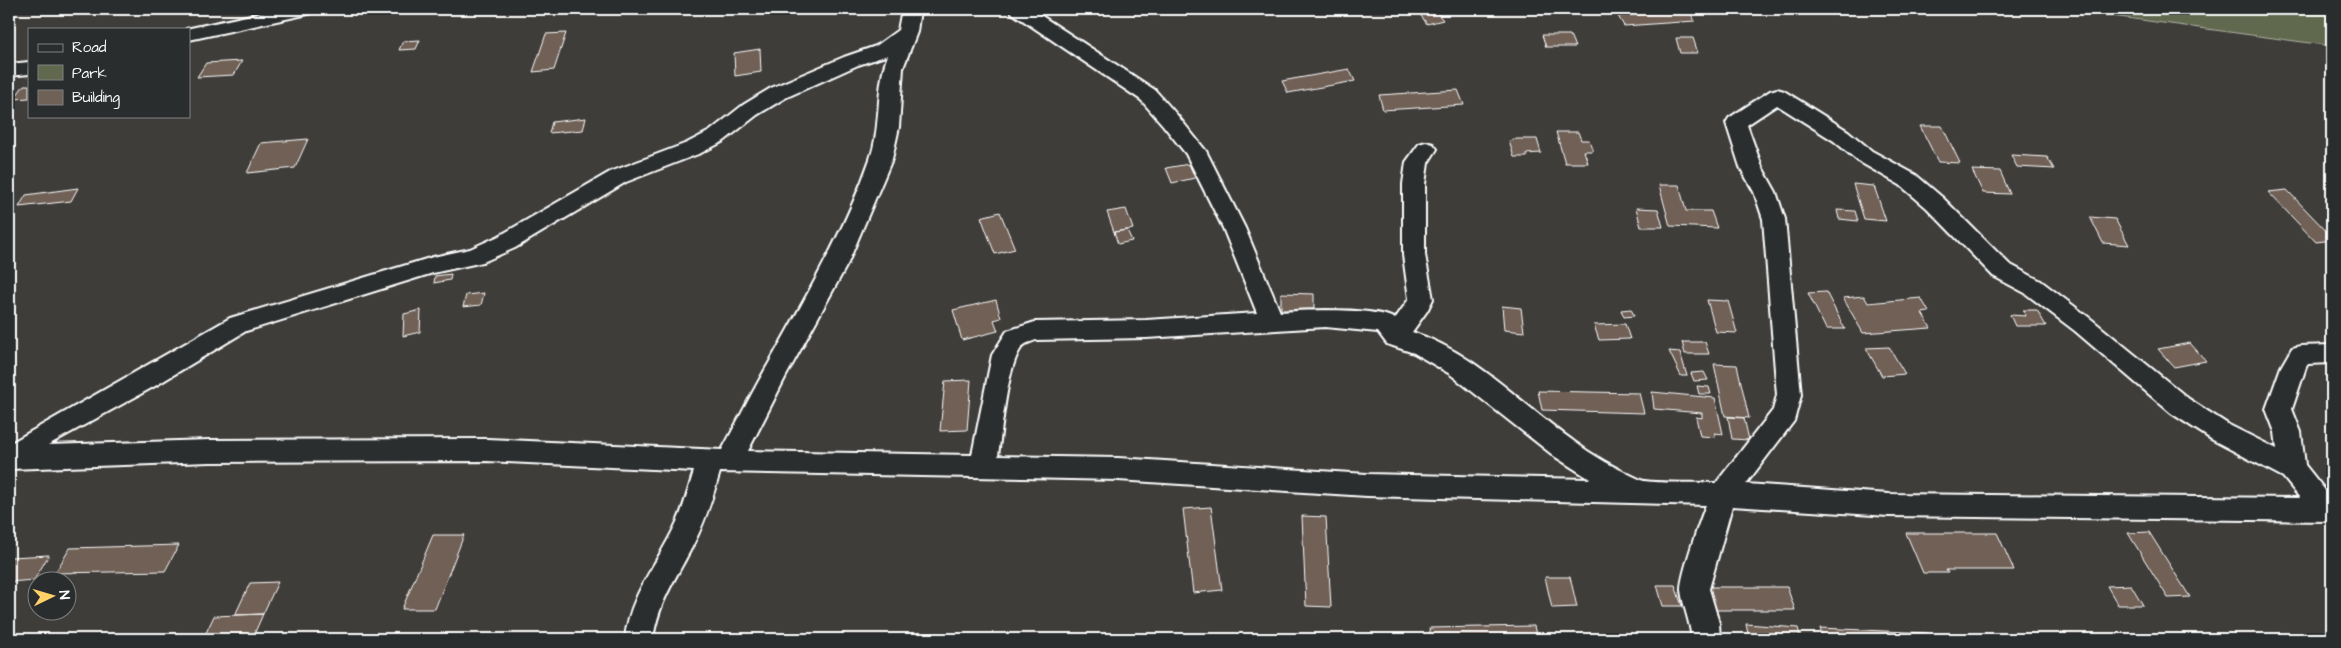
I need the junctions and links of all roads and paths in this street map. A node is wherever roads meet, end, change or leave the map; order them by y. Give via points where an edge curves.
1 (304, 9) edge
2 (911, 9) edge
3 (1020, 9) edge
4 (907, 32) junction
5 (190, 34) edge
6 (28, 68) edge
7 (9, 70) edge
8 (1426, 150) dead end
9 (1272, 320) junction
10 (1395, 337) junction
11 (2332, 354) edge
12 (9, 457) edge
13 (720, 461) junction
14 (983, 466) junction
15 (2292, 470) junction
16 (1644, 492) junction
17 (1723, 494) junction
18 (2328, 509) edge
19 (639, 639) edge
20 (1706, 639) edge

1 - 5 street
2 - 4 street
3 - 9 street via 1148,95 1170,120 1195,151 1234,228
4 - 12 street via 883,50 778,93 717,136 618,177 507,242 475,256 433,265 238,324
4 - 13 street via 893,68 889,126 881,159 837,263 776,372
6 - 7 street
8 - 10 street via 1417,162 1414,184 1414,255 1421,299
9 - 10 street via 1357,320 1385,324
9 - 14 street via 1146,329 1035,330 1014,338 1004,355 999,374
10 - 16 street via 1422,345 1461,368 1584,465
11 - 15 street via 2301,355 2292,366 2279,409 2288,432
12 - 13 street via 210,451 487,450
13 - 14 street
13 - 19 street via 686,533 649,595
14 - 16 street via 1118,469 1367,485
15 - 17 street via 2220,432 2180,406 2033,287 2001,270 1908,180 1865,156 1841,136 1777,96 1736,123 1774,219 1789,395 1785,414
15 - 18 street
16 - 17 street
17 - 18 street via 1889,505
17 - 20 street via 1695,589

